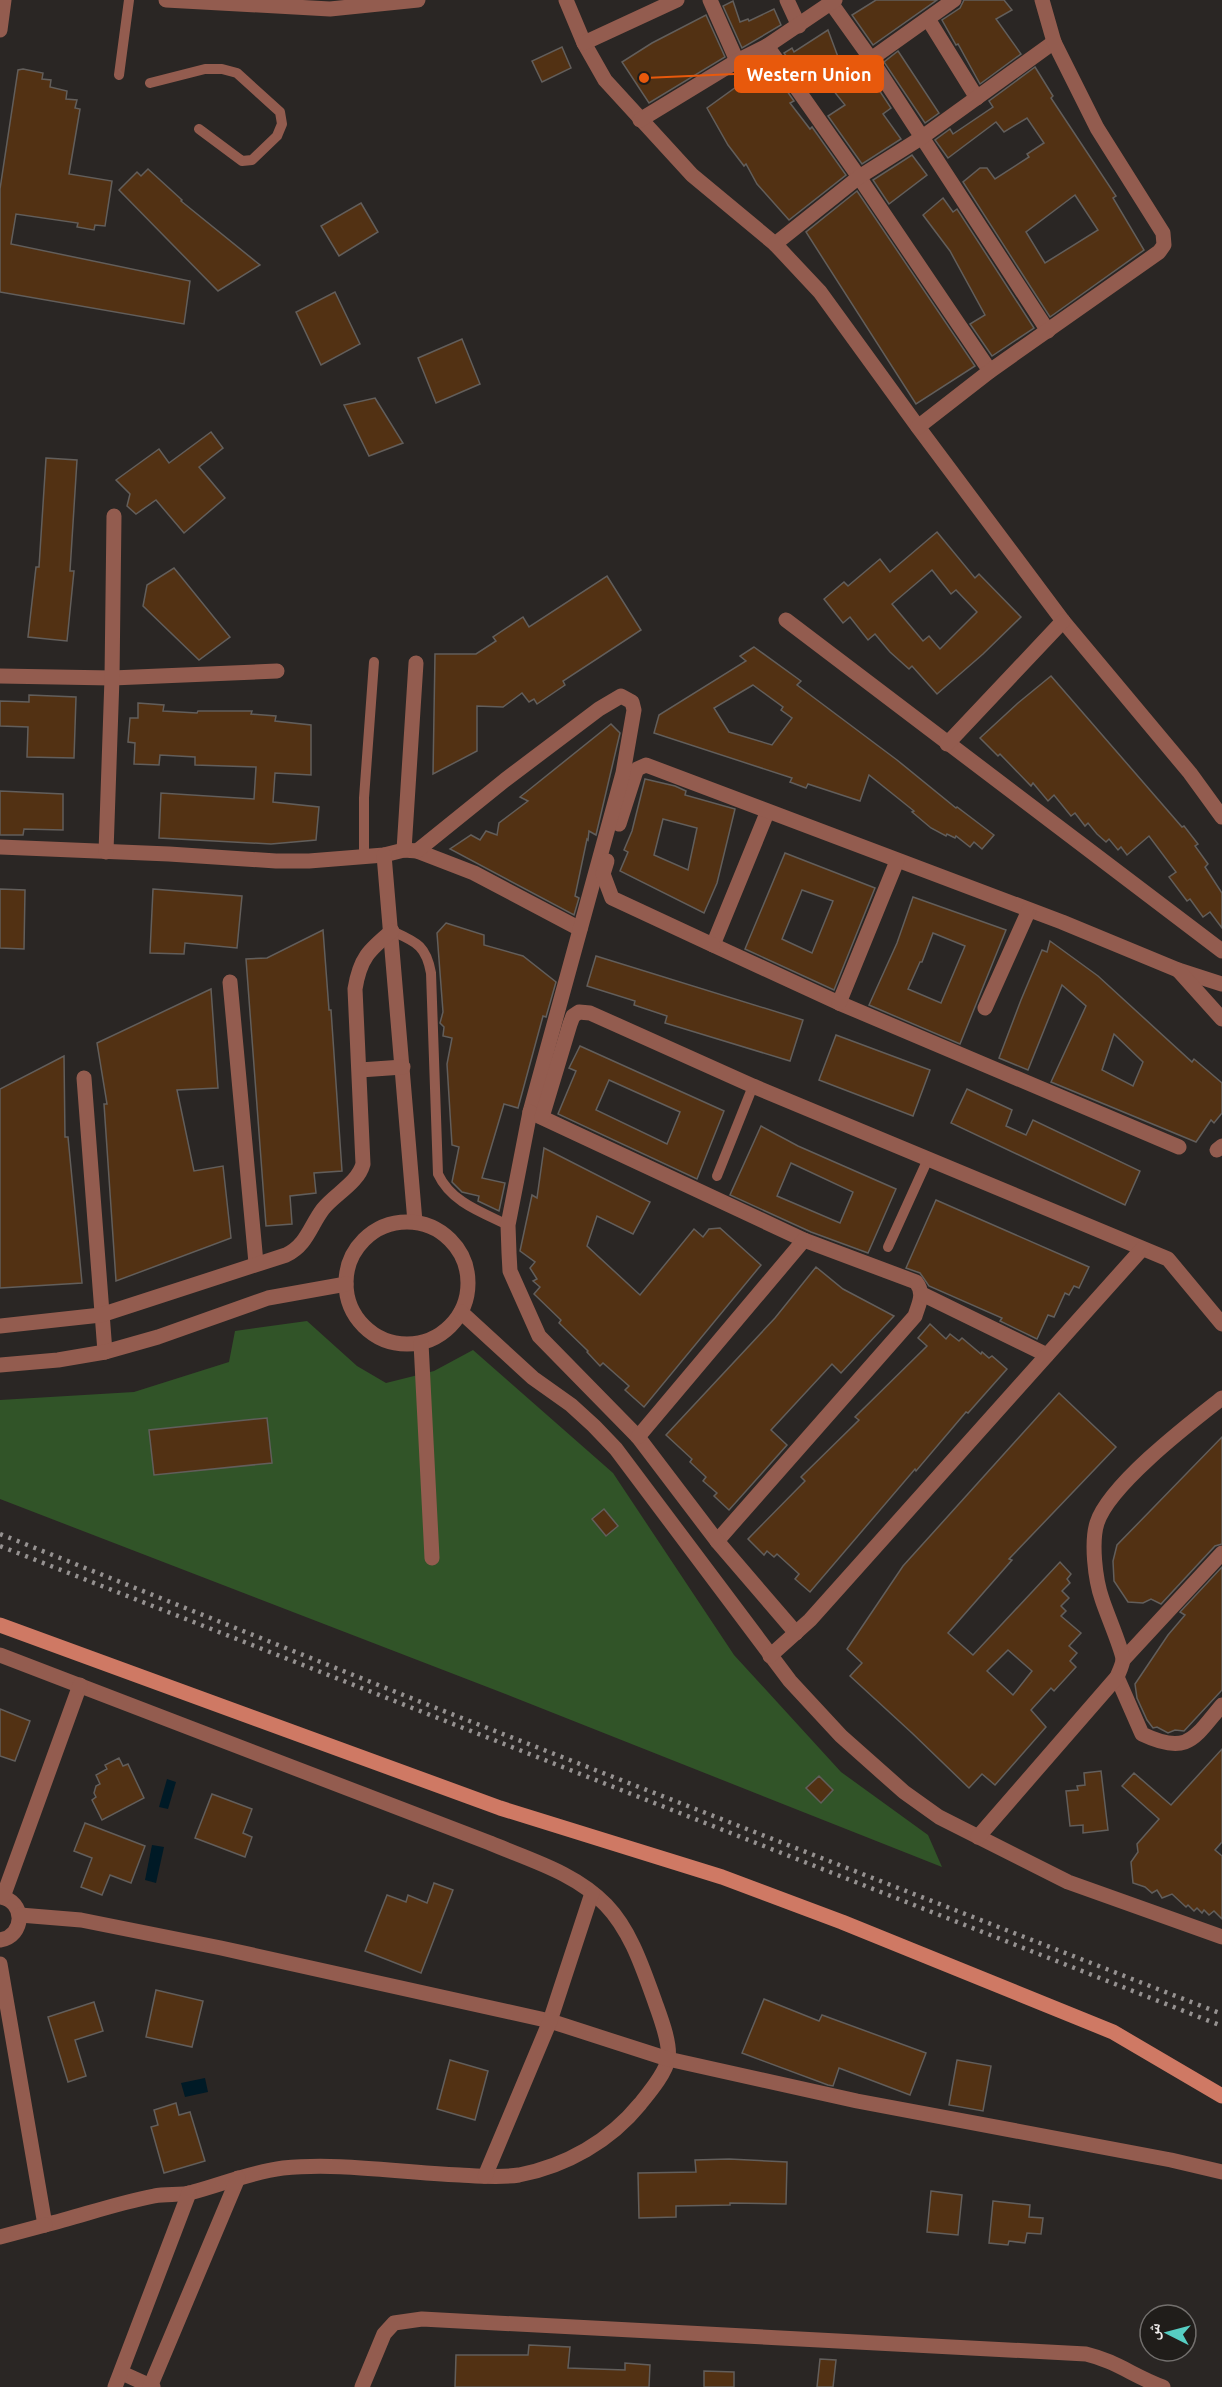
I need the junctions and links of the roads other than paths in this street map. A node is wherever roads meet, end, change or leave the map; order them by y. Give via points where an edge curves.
1 (4, 0) edge
2 (129, 0) edge
3 (166, 0) edge
4 (418, 0) edge
5 (566, 0) edge
6 (677, 0) edge
7 (710, 0) edge
8 (787, 0) edge
9 (954, 0) edge
10 (1041, 0) edge
11 (833, 2) edge
12 (329, 4) edge
13 (928, 19) junction
14 (799, 26) junction
15 (0, 30) edge
16 (1054, 42) junction
17 (584, 43) junction
18 (767, 46) junction
19 (872, 59) junction
20 (737, 61) junction
21 (119, 75) dead end
22 (150, 83) dead end
23 (977, 98) junction
24 (640, 120) junction
25 (199, 129) dead end
26 (921, 138) junction
27 (859, 177) junction
28 (776, 243) junction
29 (1048, 331) junction
30 (990, 371) junction
31 (918, 427) junction
32 (114, 516) dead end
33 (786, 620) dead end
34 (1063, 621) junction
35 (374, 662) dead end
36 (416, 663) dead end
37 (277, 671) dead end
38 (0, 676) edge
39 (112, 678) junction
40 (947, 744) junction
41 (767, 813) junction
42 (1222, 817) edge
43 (0, 847) edge
44 (411, 851) junction
45 (106, 852) junction
46 (384, 855) junction
47 (364, 857) junction
48 (897, 861) junction
49 (1029, 910) junction
50 (580, 929) junction
51 (392, 931) junction
52 (713, 945) junction
53 (1222, 951) edge
54 (1178, 970) junction
55 (230, 982) dead end
56 (1222, 984) edge
57 (838, 1004) junction
58 (985, 1008) dead end
59 (1222, 1019) edge
60 (403, 1067) junction
61 (360, 1070) junction
62 (84, 1078) dead end
63 (753, 1086) junction
64 (536, 1114) junction
65 (1179, 1147) dead end
66 (928, 1159) junction
67 (717, 1176) dead end
68 (415, 1222) junction
69 (508, 1225) junction
70 (804, 1240) junction
71 (888, 1247) dead end
72 (1142, 1249) junction
73 (256, 1263) junction
74 (346, 1284) junction
75 (922, 1294) junction
76 (460, 1312) junction
77 (101, 1316) junction
78 (1222, 1324) edge
79 (0, 1326) edge
80 (421, 1342) junction
81 (105, 1352) junction
82 (1047, 1355) junction
83 (0, 1365) edge
84 (1222, 1398) edge
85 (638, 1437) junction
86 (717, 1541) junction
87 (1222, 1554) edge
88 (432, 1558) dead end
89 (0, 1625) edge
90 (796, 1633) junction
91 (0, 1655) edge
92 (770, 1656) junction
93 (1123, 1660) junction
94 (1118, 1677) junction
95 (80, 1685) junction
96 (1222, 1705) edge
97 (978, 1837) junction
98 (592, 1893) junction
99 (1, 1897) edge
100 (20, 1915) junction
101 (1222, 1937) edge
102 (0, 1940) edge
103 (0, 1964) edge
104 (550, 2021) junction
105 (668, 2059) junction
106 (1222, 2096) edge
107 (1222, 2172) edge
108 (485, 2176) junction
109 (238, 2178) junction
110 (189, 2193) junction
111 (45, 2225) junction
112 (0, 2237) edge
113 (118, 2380) edge
114 (1145, 2384) edge
115 (151, 2386) edge
116 (362, 2387) edge
117 (1163, 2387) edge

1 - 15 street
2 - 21 lane
3 - 12 street
4 - 12 street
5 - 17 street
6 - 17 street
7 - 20 street
8 - 14 street
9 - 13 street
10 - 16 street
11 - 14 street
11 - 19 street
13 - 19 street
13 - 23 street
14 - 18 street
16 - 23 street
16 - 29 street via 1097,128 1164,239 1159,252
17 - 24 street via 605,80
18 - 20 street
18 - 27 street
19 - 26 street
20 - 24 street
22 - 25 lane via 206,69 222,69 237,74 280,112 282,124 277,136 252,160 242,161
23 - 26 street
24 - 28 street via 692,175
26 - 27 street
26 - 29 street
27 - 28 street
27 - 30 street
28 - 31 street via 820,292
29 - 30 street
30 - 31 street
31 - 34 street
32 - 39 street
33 - 40 street
34 - 40 street
34 - 42 street
35 - 47 lane via 364,798
36 - 44 street
37 - 39 street
38 - 39 street
39 - 45 street
40 - 53 street
41 - 48 street
41 - 52 street
41 - 52 street via 646,765 637,769 603,874 612,898
43 - 45 street
44 - 46 street
44 - 50 street via 474,873
44 - 50 street via 599,709 615,698 628,699 634,710 622,773
45 - 47 street via 276,861
46 - 47 street
46 - 51 street
48 - 49 street
48 - 57 street
49 - 54 street
49 - 58 street
50 - 64 street
51 - 60 street
51 - 61 street via 368,951 357,976
51 - 69 lane via 422,947 428,958 438,1174 452,1195
52 - 57 street
54 - 56 street
54 - 59 street
55 - 73 street
57 - 65 street
60 - 61 street
60 - 68 street
61 - 73 street via 362,1169 323,1209 300,1247
62 - 77 street
63 - 64 street via 590,1013 579,1012 573,1016
63 - 66 street
63 - 67 lane
64 - 69 street
64 - 70 street
66 - 71 lane
66 - 72 street
68 - 74 street via 392,1224 371,1234 350,1261
68 - 76 street via 440,1231 461,1256 468,1287
69 - 85 street via 510,1271 539,1336
70 - 75 street via 916,1282
70 - 85 street
72 - 78 street via 1168,1259
72 - 82 street
73 - 77 street
74 - 80 street via 353,1310 370,1331 394,1343
74 - 81 street via 268,1298
75 - 82 street
75 - 86 street via 915,1316
76 - 80 street via 448,1329
76 - 92 street via 533,1378 579,1412 616,1449
77 - 79 street
77 - 81 street
80 - 88 street
81 - 83 street
82 - 90 street
84 - 93 street via 1165,1444 1110,1499 1097,1522 1093,1545 1100,1595
85 - 86 street
86 - 90 street
87 - 93 street
89 - 106 street via 479,1801 722,1877 842,1922 1113,2032
90 - 92 street
91 - 95 street
92 - 97 street via 789,1682 841,1736 904,1792 939,1817
93 - 94 street
94 - 96 street via 1142,1734 1164,1744 1193,1740
94 - 97 street
95 - 98 street via 526,1858 560,1872
95 - 99 street
97 - 101 street via 1068,1882
98 - 104 street
98 - 105 street via 608,1906 641,1965 665,2034
99 - 100 street via 14,1904
100 - 102 street via 14,1934
100 - 104 street via 70,1919 210,1946
103 - 111 street
104 - 105 street
104 - 108 street
105 - 107 street via 857,2101
105 - 108 street via 654,2087 601,2142 547,2167 518,2175
108 - 109 street via 301,2167
109 - 110 street
109 - 115 street
110 - 111 street via 152,2196
110 - 113 street
111 - 112 street
113 - 115 street
114 - 116 street via 1107,2359 1086,2354 422,2319 394,2323 384,2334
114 - 117 street

